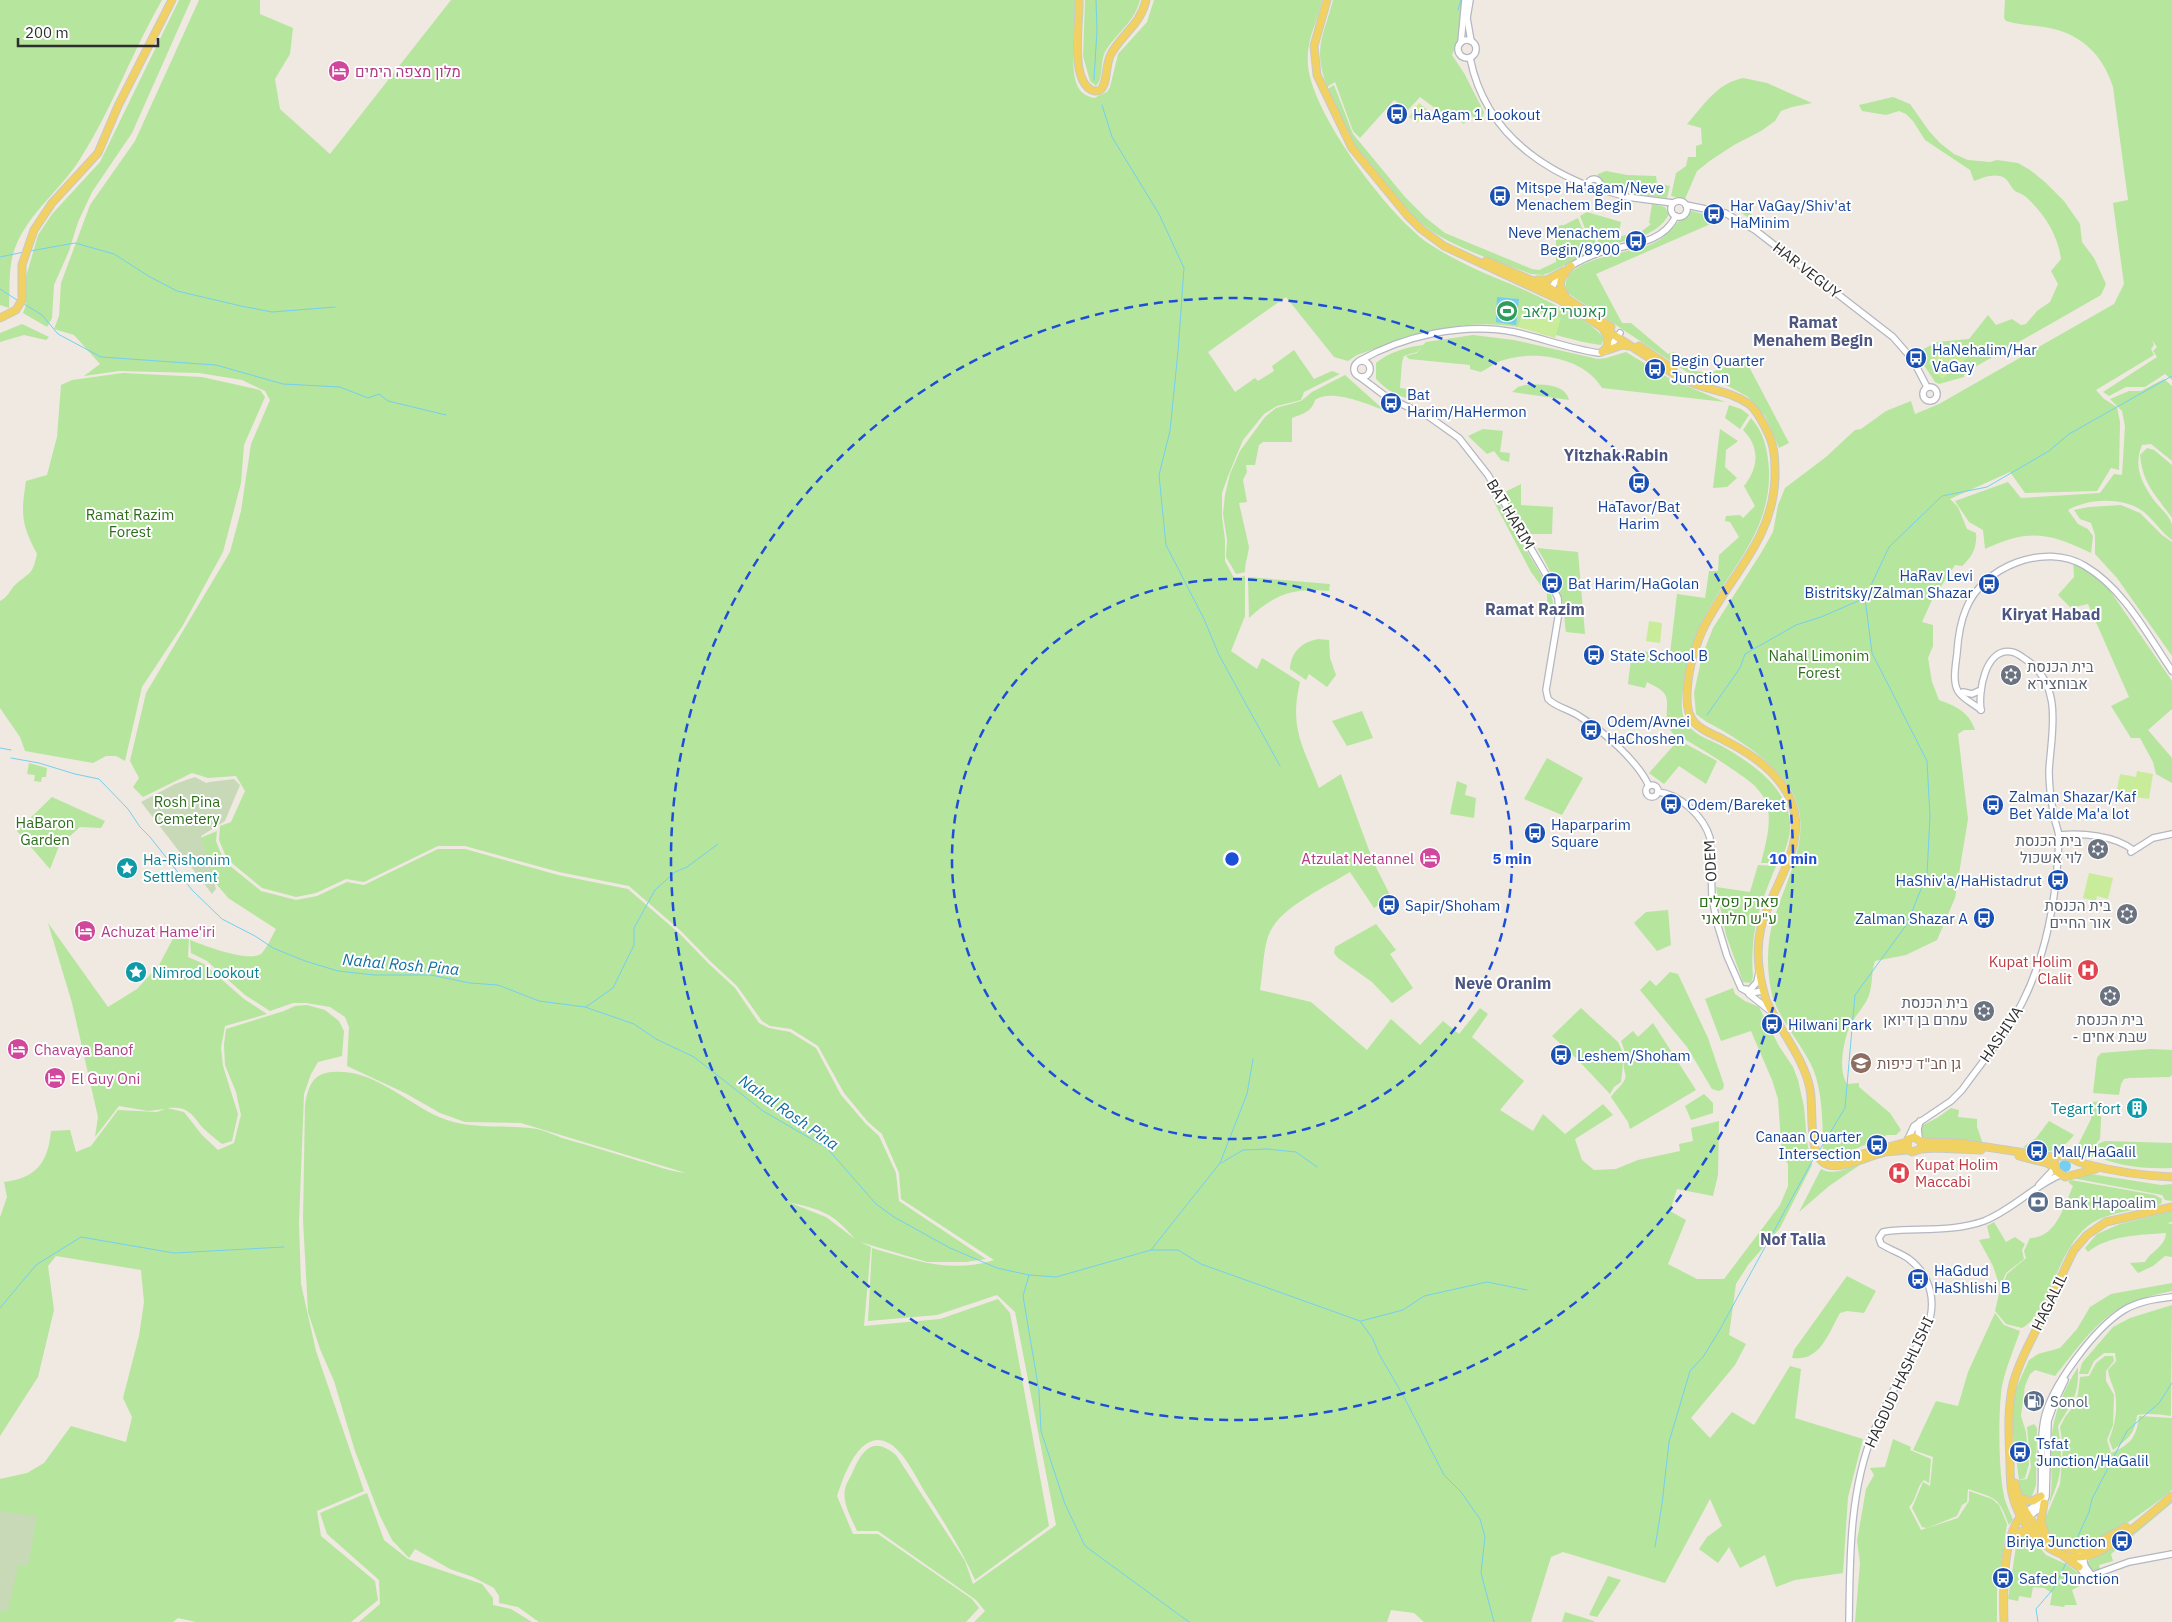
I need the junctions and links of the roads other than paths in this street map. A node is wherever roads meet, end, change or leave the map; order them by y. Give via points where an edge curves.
1 (172, 0) edge
2 (1080, 0) edge
3 (1146, 0) edge
4 (1327, 0) edge
5 (1465, 0) edge
6 (1470, 0) edge
7 (1470, 41) junction
8 (1461, 42) junction
9 (1470, 58) junction
10 (1588, 186) junction
11 (1600, 189) junction
12 (1673, 203) junction
13 (1686, 205) junction
14 (1676, 216) junction
15 (1421, 229) junction
16 (1571, 266) junction
17 (1564, 271) junction
18 (1523, 276) junction
19 (1549, 291) junction
20 (1571, 301) junction
21 (0, 318) edge
22 (1600, 326) junction
23 (1618, 335) junction
24 (1633, 347) junction
25 (1605, 351) junction
26 (1380, 352) junction
27 (1359, 361) junction
28 (1369, 370) junction
29 (1360, 377) junction
30 (1695, 384) junction
31 (1927, 387) dead end
32 (1377, 389) junction
33 (2172, 671) edge
34 (1957, 687) junction
35 (1981, 690) junction
36 (1649, 786) junction
37 (1658, 792) junction
38 (2172, 834) edge
39 (2059, 835) junction
40 (1759, 970) junction
41 (1743, 990) junction
42 (1763, 992) junction
43 (1771, 1011) junction
44 (1920, 1121) junction
45 (1908, 1141) junction
46 (1920, 1143) junction
47 (1908, 1150) junction
48 (2061, 1156) junction
49 (1819, 1159) junction
50 (2074, 1160) junction
51 (2055, 1168) junction
52 (2106, 1168) junction
53 (2071, 1175) junction
54 (2060, 1176) junction
55 (2172, 1177) edge
56 (2031, 1194) junction
57 (2172, 1207) edge
58 (2172, 1297) edge
59 (2010, 1462) junction
60 (2172, 1496) edge
61 (2021, 1499) junction
62 (2043, 1499) junction
63 (2025, 1516) junction
64 (2034, 1534) junction
65 (2015, 1535) junction
66 (2047, 1537) junction
67 (2008, 1554) junction
68 (2172, 1554) edge
69 (2081, 1555) junction
70 (2064, 1556) junction
71 (2079, 1567) junction
72 (2093, 1575) junction
73 (1849, 1622) edge
74 (2004, 1622) edge

1 - 21 main road via 98,153 52,202 34,230 22,265 22,300 11,314
2 - 3 main road via 1077,44 1080,70 1089,89 1097,91 1105,84 1110,55 1140,17
4 - 15 main road via 1314,46 1320,84 1359,158
5 - 8 street
6 - 7 street via 1467,18
7 - 8 street
7 - 9 street via 1476,52
8 - 9 street via 1458,53
9 - 10 street via 1484,100 1512,140 1542,164
10 - 11 street via 1593,192
10 - 11 street via 1590,180 1596,179
11 - 12 street
12 - 13 street via 1679,200
12 - 14 street via 1671,211
13 - 14 street via 1684,214
13 - 31 street, HAR VEGUY via 1725,213 1756,230 1893,337 1913,360
14 - 16 street via 1669,227 1656,237 1593,255
15 - 18 main road via 1444,244
15 - 19 main road via 1460,254
16 - 17 street
16 - 20 main road via 1560,283
17 - 18 main road via 1542,280
17 - 19 street
18 - 19 main road
19 - 20 main road
19 - 22 main road
20 - 23 main road
22 - 23 main road
22 - 25 main road via 1608,338
23 - 24 main road
23 - 25 street
23 - 30 main road
24 - 25 main road via 1622,345
24 - 30 main road
25 - 26 street via 1511,332 1479,329 1431,333
26 - 27 street
26 - 28 street via 1372,358
27 - 28 street via 1366,362
27 - 29 street via 1354,370
28 - 29 street
28 - 32 street
29 - 32 street, BAT HARIM
30 - 40 main road via 1725,392 1750,405 1763,422 1774,449 1773,496 1765,524 1751,556 1703,630 1692,658 1687,696 1693,722 1748,754 1772,773 1786,790 1794,809 1796,828 1791,850 1760,936
32 - 36 street, BAT HARIM via 1388,398 1442,424 1468,448 1488,475 1558,598 1559,612 1546,690 1548,699 1580,716 1620,748 1642,772
33 - 34 street via 2125,601 2109,584 2083,565 2043,557 2008,566 1976,592 1966,608 1959,632 1955,669
34 - 35 street via 1968,694
34 - 35 street via 1958,692 1981,710
35 - 39 street, HASHIVA via 1993,658 2003,652 2017,653 2045,680 2054,716 2049,779
36 - 37 street via 1655,786
36 - 37 street via 1648,796 1654,797
37 - 41 street, ODEM via 1691,809 1707,827 1717,923 1727,956
38 - 39 street via 2153,838 2132,852 2124,844 2111,839
39 - 44 street, HASHIVA via 2049,922 2036,968 2021,1004 1962,1090
40 - 41 street via 1754,987
40 - 42 main road
41 - 42 street
41 - 43 street
42 - 43 main road
43 - 49 main road via 1807,1078 1812,1098 1814,1143
44 - 45 street, HASHIVA via 1914,1126
44 - 46 street
45 - 46 main road via 1914,1137
45 - 47 main road
45 - 49 main road via 1837,1162
46 - 47 main road via 1915,1153
46 - 48 main road via 1960,1143
46 - 51 main road via 1984,1150 2039,1161
47 - 49 main road via 1884,1152 1836,1166
48 - 50 main road via 2068,1155
48 - 51 main road
50 - 52 main road
50 - 53 main road via 2076,1169
51 - 54 main road
51 - 56 street, HAGDUD HASHLISHI
52 - 53 main road
52 - 55 main road
53 - 54 main road
54 - 56 street, HAGDUD HASHLISHI
56 - 73 street, HAGDUD HASHLISHI via 1983,1221 1932,1230 1889,1231 1883,1232 1879,1238 1881,1244 1909,1259 1919,1269 1929,1286 1932,1309 1866,1456 1851,1535
57 - 59 main road, HAGALIL via 2106,1222 2087,1235 2074,1250 2020,1361 2009,1412
58 - 62 street via 2125,1309 2095,1336 2080,1355 2059,1391 2049,1418 2048,1491
59 - 61 main road, HAGALIL
59 - 63 main road, HAGALIL via 2012,1495
60 - 69 main road via 2109,1545
61 - 62 main road
61 - 63 main road, HAGALIL
62 - 63 street
62 - 66 main road via 2041,1522
63 - 64 main road
63 - 65 main road
63 - 66 main road
63 - 67 main road via 2010,1536
64 - 65 main road via 2026,1531
64 - 70 main road via 2052,1551
65 - 67 main road
66 - 69 main road
67 - 74 main road
68 - 72 street via 2129,1562
69 - 70 main road
69 - 71 street
69 - 72 street
70 - 71 main road
71 - 72 street

